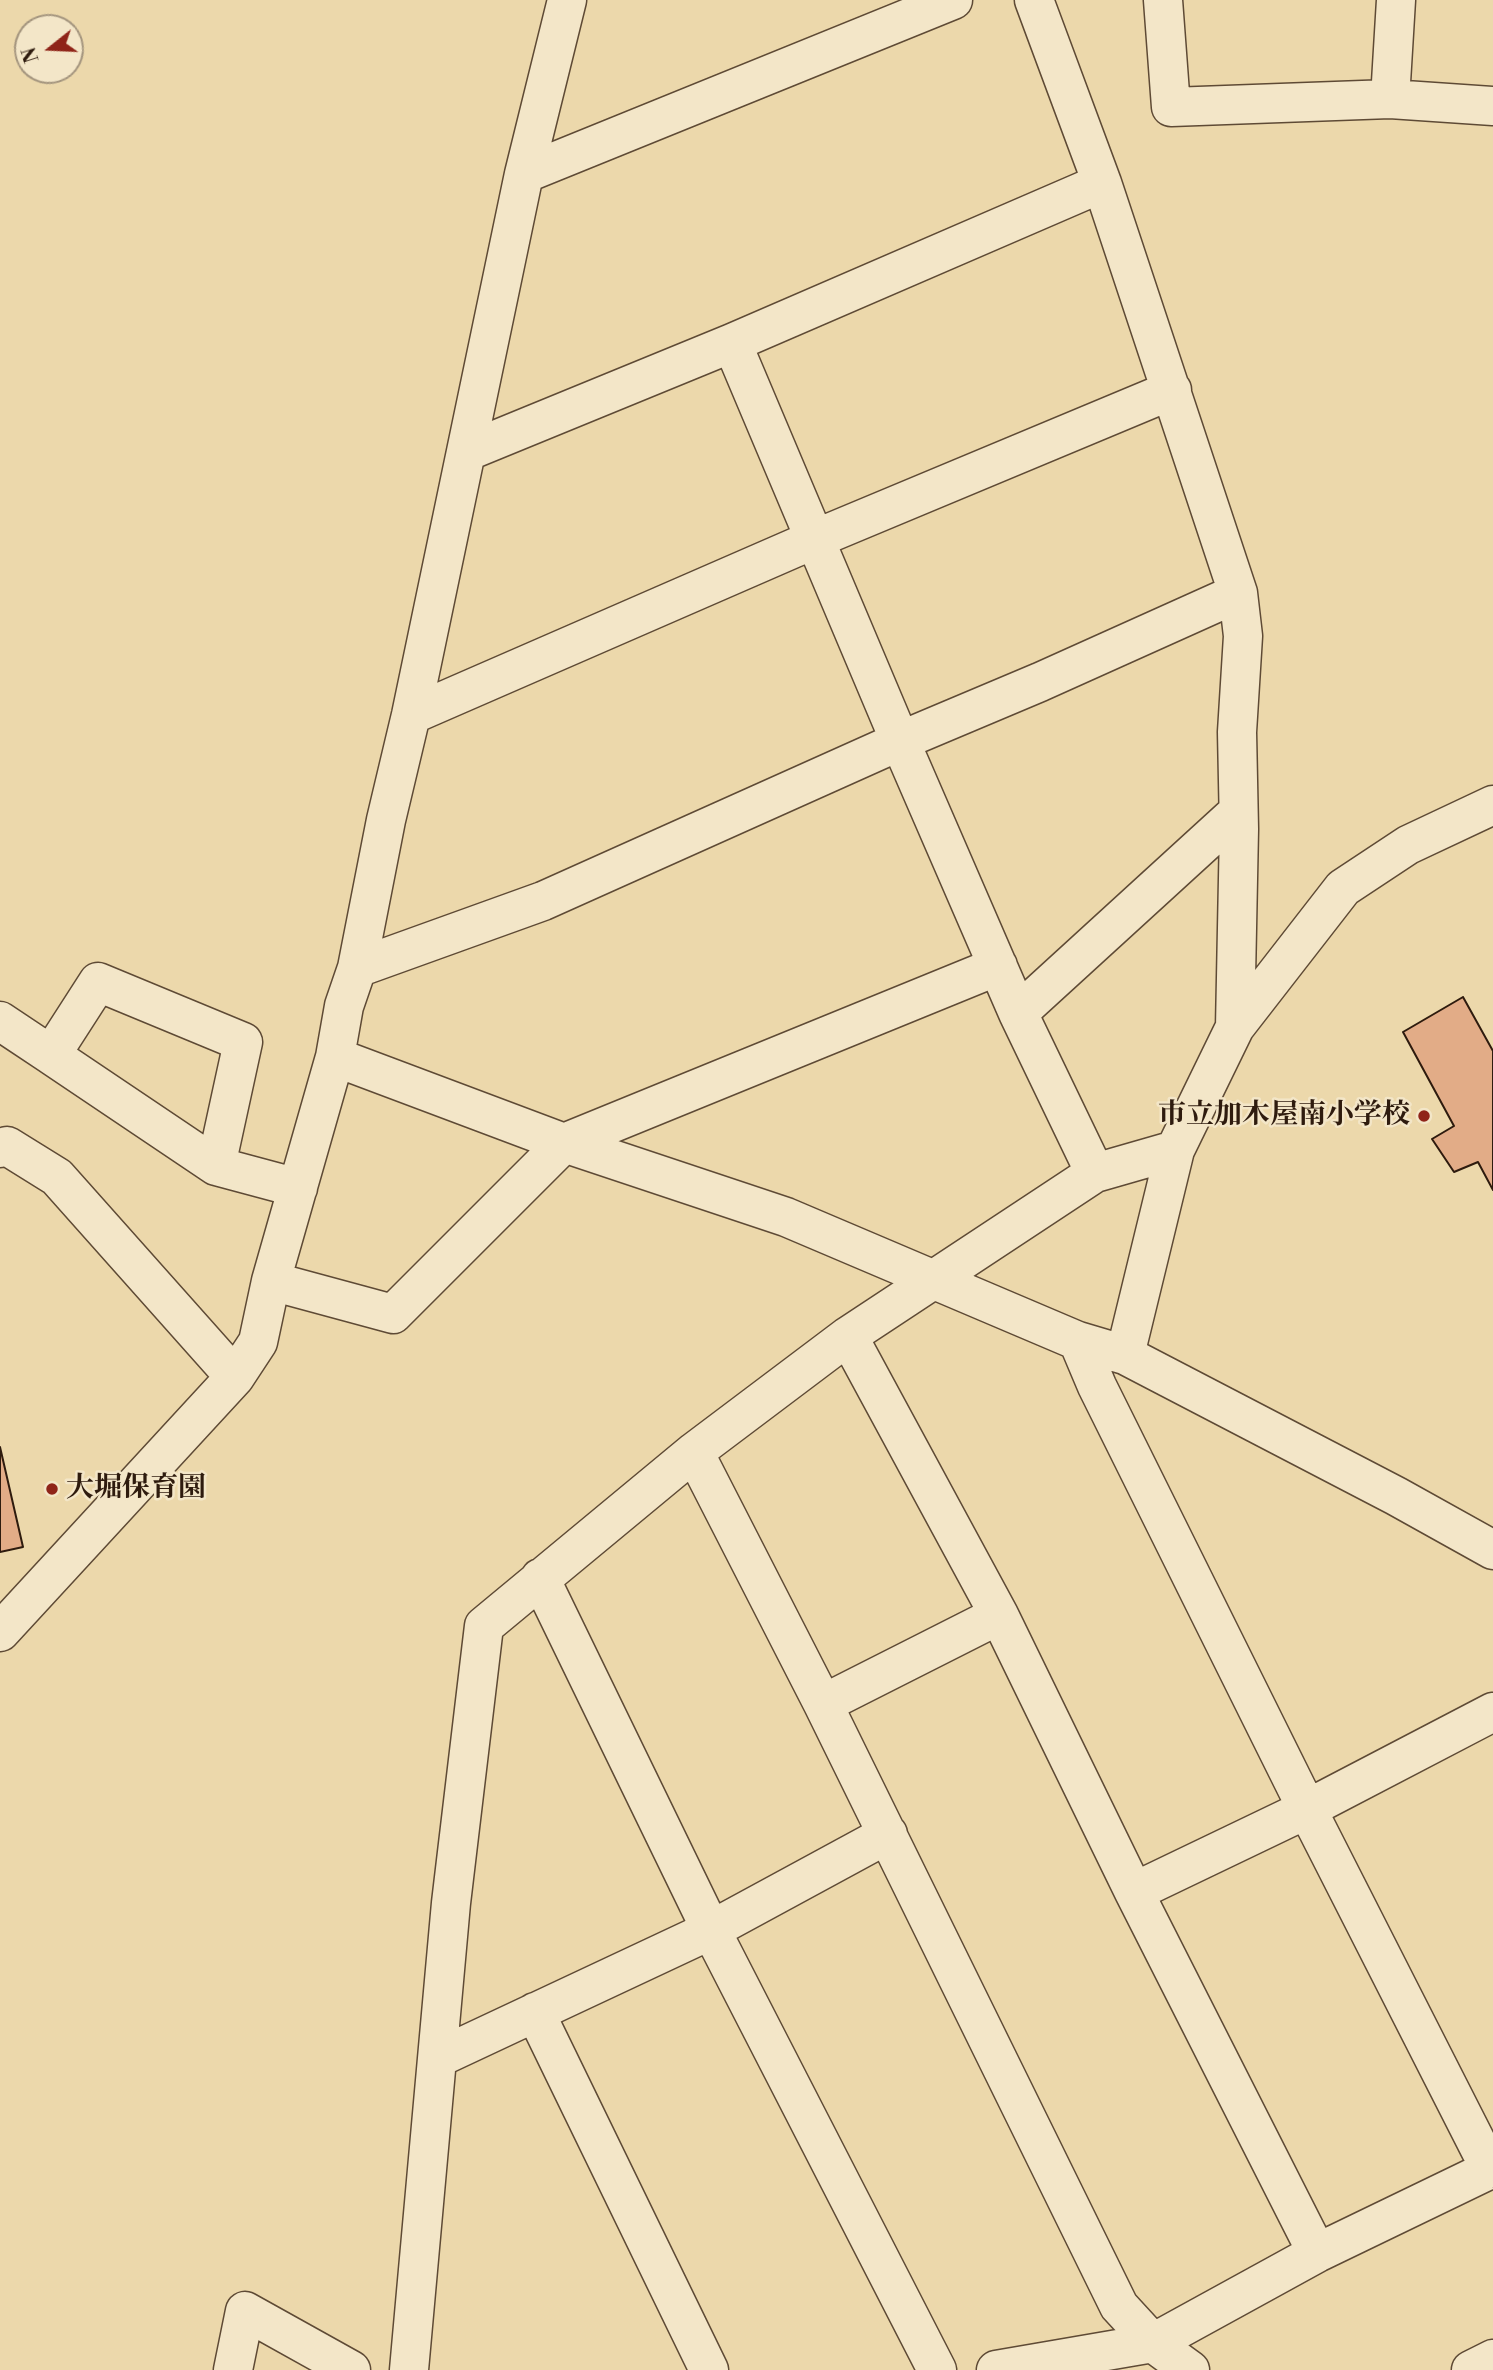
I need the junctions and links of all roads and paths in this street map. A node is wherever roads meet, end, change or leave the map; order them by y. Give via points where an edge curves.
1 (567, 0) edge
2 (953, 0) edge
3 (1034, 0) edge
4 (1163, 0) edge
5 (1396, 0) edge
6 (1390, 99) junction
7 (1493, 106) edge
8 (524, 174) junction
9 (1102, 183) junction
10 (732, 343) junction
11 (1172, 390) junction
12 (466, 452) junction
13 (815, 539) junction
14 (1238, 593) junction
15 (411, 715) junction
16 (900, 741) junction
17 (1493, 805) edge
18 (1238, 811) junction
19 (998, 966) junction
20 (357, 968) junction
21 (1018, 1013) junction
22 (0, 1021) edge
23 (1235, 1027) junction
24 (51, 1055) junction
25 (335, 1057) junction
26 (564, 1143) junction
27 (0, 1147) edge
28 (1175, 1150) junction
29 (216, 1166) junction
30 (1095, 1173) junction
31 (298, 1188) junction
32 (934, 1279) junction
33 (271, 1281) junction
34 (848, 1336) junction
35 (1078, 1341) junction
36 (1125, 1355) junction
37 (235, 1377) junction
38 (694, 1452) junction
39 (1493, 1550) edge
40 (540, 1578) junction
41 (999, 1615) junction
42 (0, 1632) edge
43 (823, 1704) junction
44 (1490, 1722) edge
45 (1307, 1809) junction
46 (888, 1834) junction
47 (1134, 1892) junction
48 (711, 1930) junction
49 (535, 2012) junction
50 (438, 2057) junction
51 (1492, 2168) edge
52 (1317, 2253) junction
53 (1153, 2343) junction
54 (1493, 2359) edge
55 (233, 2370) edge
56 (351, 2370) edge
57 (409, 2370) edge
58 (709, 2370) edge
59 (937, 2370) edge
60 (996, 2370) edge
61 (1190, 2370) edge
62 (1471, 2370) edge

1 - 8 street
2 - 8 street
3 - 9 street
4 - 6 street via 1171,107
5 - 6 street
6 - 7 street
8 - 12 street
9 - 10 street
9 - 11 street
10 - 12 street
10 - 13 street
11 - 13 street
11 - 14 street
12 - 15 street
13 - 15 street
13 - 16 street
14 - 16 street
14 - 18 street via 1243,636
15 - 20 street
16 - 19 street
16 - 20 street via 543,901
17 - 23 street via 1408,845 1343,888
18 - 21 street
18 - 23 street
19 - 21 street
19 - 26 street
20 - 25 street via 344,1006
21 - 30 street
22 - 24 street
23 - 28 street
24 - 29 street
24 - 29 street via 98,982 243,1042
25 - 26 street
25 - 31 street
26 - 32 street via 786,1217
26 - 33 street via 393,1314
27 - 37 street via 7,1146 57,1177
28 - 30 street
28 - 36 street
29 - 31 street
30 - 32 street
31 - 33 street
32 - 34 street
32 - 35 street
33 - 37 street via 258,1342
34 - 38 street
34 - 41 street
35 - 36 street
35 - 45 street
36 - 39 street
37 - 42 street
38 - 40 street
38 - 43 street
40 - 48 street
40 - 50 street via 484,1626
41 - 43 street
41 - 47 street
43 - 46 street
44 - 45 street
45 - 47 street
45 - 51 street
46 - 48 street
46 - 53 street via 1119,2306
47 - 52 street
48 - 49 street
48 - 59 street
49 - 50 street
49 - 58 street
50 - 57 street
51 - 52 street
52 - 53 street
53 - 60 street
53 - 61 street
54 - 62 street
55 - 56 street via 245,2311

